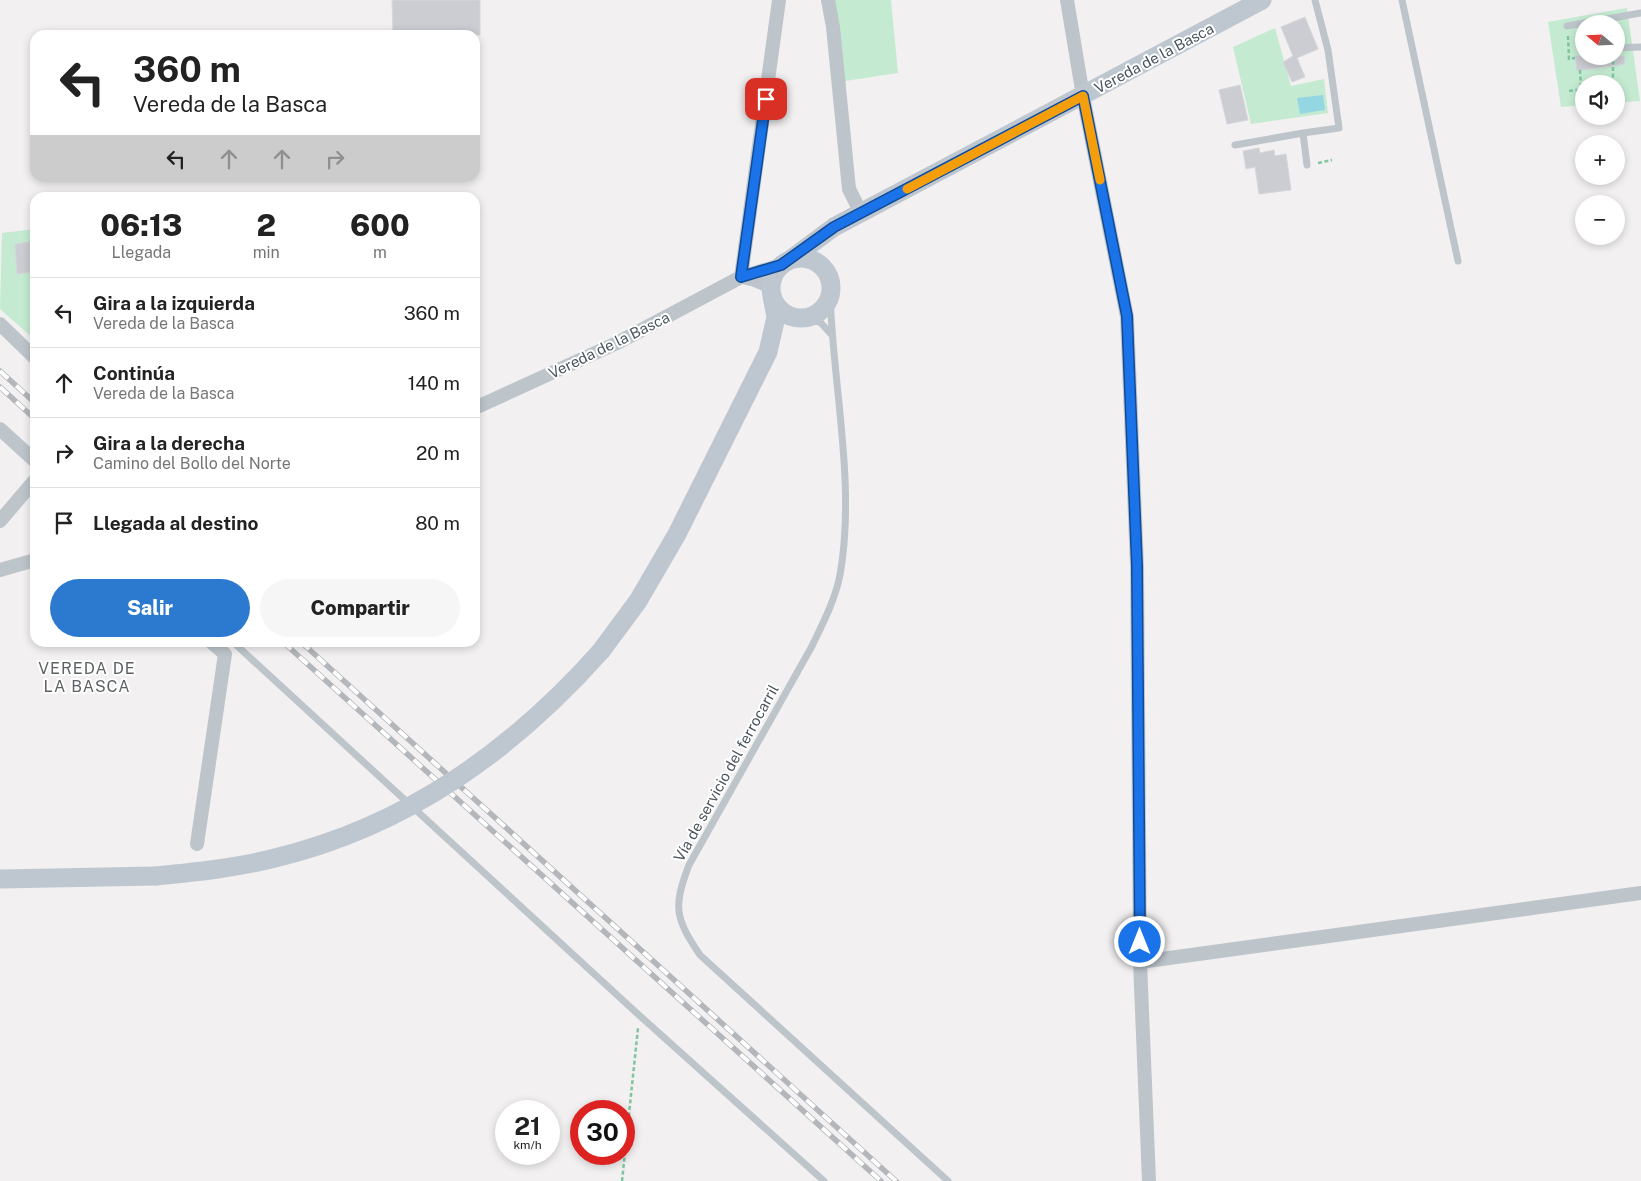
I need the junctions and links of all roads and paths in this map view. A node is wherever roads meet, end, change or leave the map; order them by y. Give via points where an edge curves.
1 (779, 0) edge
2 (828, 0) edge
3 (1067, 0) edge
4 (1262, 0) edge
5 (1314, 0) edge
6 (1402, 0) edge
7 (1641, 13) edge
8 (1567, 26) joint
9 (1641, 47) edge
10 (1625, 48) edge
11 (1575, 58) dead end
12 (1580, 70) dead end
13 (1581, 75) edge
14 (1575, 90) edge
15 (1569, 91) dead end
16 (1083, 96) junction
17 (1303, 133) junction
18 (1235, 145) dead end
19 (1307, 165) dead end
20 (861, 213) junction
21 (834, 227) junction
22 (1458, 260) dead end
23 (786, 262) junction
24 (826, 270) junction
25 (741, 277) junction
26 (771, 292) junction
27 (830, 295) junction
28 (806, 317) junction
29 (0, 324) edge
30 (832, 334) junction
31 (768, 352) junction
32 (30, 353) edge
33 (480, 406) edge
34 (0, 429) edge
35 (30, 456) edge
36 (30, 486) edge
37 (0, 521) edge
38 (30, 561) edge
39 (0, 570) edge
40 (217, 647) edge
41 (238, 647) edge
42 (197, 844) dead end
43 (0, 879) edge
44 (1641, 893) edge
45 (1140, 962) junction
46 (640, 1016) junction
47 (622, 1181) edge
48 (824, 1181) edge
49 (948, 1181) edge
50 (1149, 1181) edge

1 - 25 street
2 - 20 street via 849,189
3 - 16 street
4 - 16 street, Vereda de la Basca
5 - 17 lane via 1328,50 1340,128
6 - 22 lane
7 - 8 lane
8 - 11 path via 1569,59
9 - 10 lane
12 - 13 path
14 - 15 path
16 - 20 street, Vereda de la Basca
16 - 45 street via 1127,316 1137,566
17 - 18 lane
17 - 19 lane
20 - 21 street, Vereda de la Basca
21 - 23 street, Vereda de la Basca
21 - 24 street via 825,248
23 - 24 street via 811,259
23 - 25 street, Vereda de la Basca
23 - 26 street via 772,279
24 - 27 street via 831,282
25 - 26 street via 755,280
25 - 33 street, Vereda de la Basca via 617,343
26 - 28 street via 776,304 788,315
26 - 31 street via 776,317
27 - 28 street via 824,307
27 - 30 lane, Vía de servicio del ferrocarril
28 - 30 lane via 821,323
28 - 31 street via 785,331
29 - 32 street
30 - 49 lane, Vía de servicio del ferrocarril via 846,528 840,576 812,646 689,865 680,889 678,910 684,932 700,955
31 - 43 street, bridge via 678,534 638,601 573,683 512,738 451,784 346,834 276,858 203,872 156,876
34 - 35 street
36 - 37 street
38 - 39 street
40 - 42 street via 225,654
41 - 46 lane
44 - 45 street
45 - 50 street
46 - 47 path
46 - 48 lane

